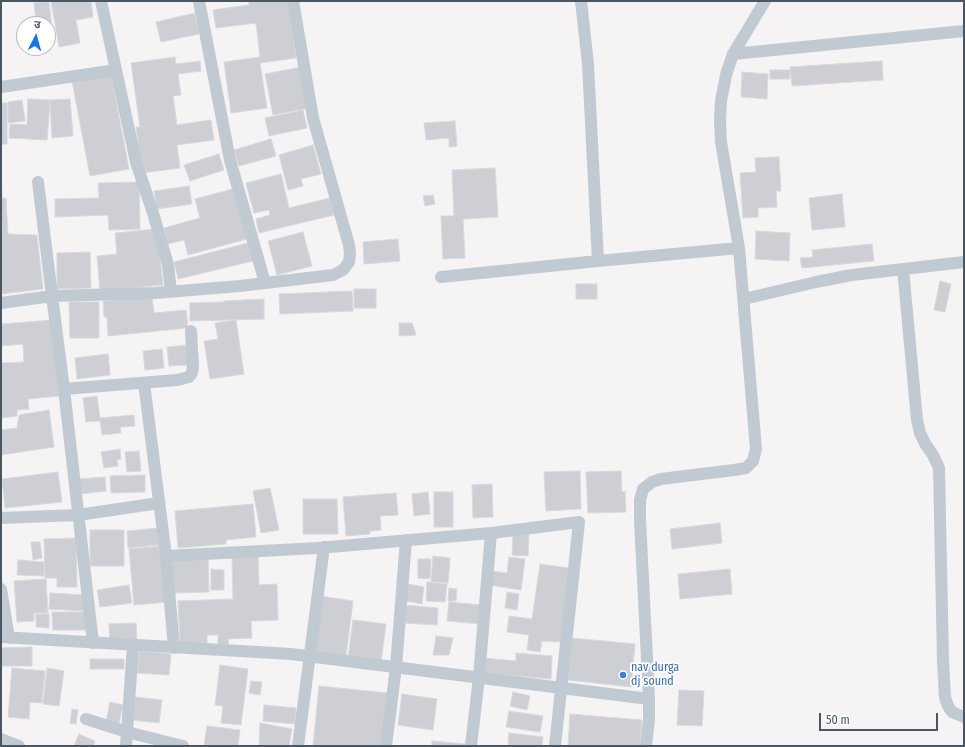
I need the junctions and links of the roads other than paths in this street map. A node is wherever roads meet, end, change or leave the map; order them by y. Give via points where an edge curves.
1 (101, 1) edge
2 (198, 1) edge
3 (293, 1) edge
4 (580, 1) edge
5 (765, 1) edge
6 (964, 31) edge
7 (733, 54) junction
8 (116, 70) junction
9 (1, 88) edge
10 (38, 182) dead end
11 (739, 248) junction
12 (598, 261) junction
13 (964, 262) edge
14 (903, 269) junction
15 (441, 277) dead end
16 (265, 283) junction
17 (171, 292) junction
18 (52, 296) junction
19 (744, 299) junction
20 (1, 303) edge
21 (191, 330) dead end
22 (144, 383) junction
23 (64, 389) junction
24 (159, 503) junction
25 (78, 515) junction
26 (1, 518) edge
27 (491, 533) junction
28 (406, 540) junction
29 (324, 547) junction
30 (166, 556) junction
31 (1, 589) edge
32 (5, 638) edge
33 (93, 643) junction
34 (134, 645) junction
35 (174, 648) junction
36 (311, 657) junction
37 (396, 667) junction
38 (479, 678) junction
39 (561, 688) junction
40 (649, 699) junction
41 (964, 717) edge
42 (86, 719) dead end
43 (127, 732) junction
44 (1, 739) edge
45 (19, 746) edge
46 (126, 746) edge
47 (183, 746) edge
48 (298, 746) edge
49 (386, 746) edge
50 (471, 746) edge
51 (555, 746) edge
52 (646, 746) edge

1 - 8 street
2 - 16 street via 230,160
3 - 16 street via 313,118 350,253 349,262 343,270 333,274
4 - 12 street via 588,64
5 - 7 street
6 - 7 street
7 - 11 street via 726,75 720,120 721,142
8 - 9 street
8 - 17 street via 136,162 168,265
10 - 18 street
11 - 12 street
11 - 19 street
12 - 15 street
13 - 14 street
14 - 19 street via 830,280
14 - 41 street via 917,420 920,433 939,468 945,697 952,712
16 - 17 street
17 - 18 street
18 - 20 street
18 - 23 street
19 - 40 street via 755,457 746,468 661,478 643,489 640,500
21 - 22 street via 193,367 190,377
22 - 23 street
22 - 24 street
23 - 25 street
24 - 25 street
24 - 30 street
25 - 26 street
25 - 33 street
27 - 28 street
27 - 38 street
27 - 39 street via 579,522
28 - 29 street
28 - 37 street
29 - 30 street
29 - 36 street
30 - 35 street
31 - 32 street
32 - 33 street
33 - 34 street
34 - 35 street
34 - 43 street
35 - 36 street
36 - 37 street
36 - 48 street
37 - 38 street
37 - 49 street
38 - 39 street
38 - 50 street
39 - 40 street
39 - 51 street
40 - 52 street
42 - 43 street
43 - 46 street
43 - 47 street
44 - 45 street

